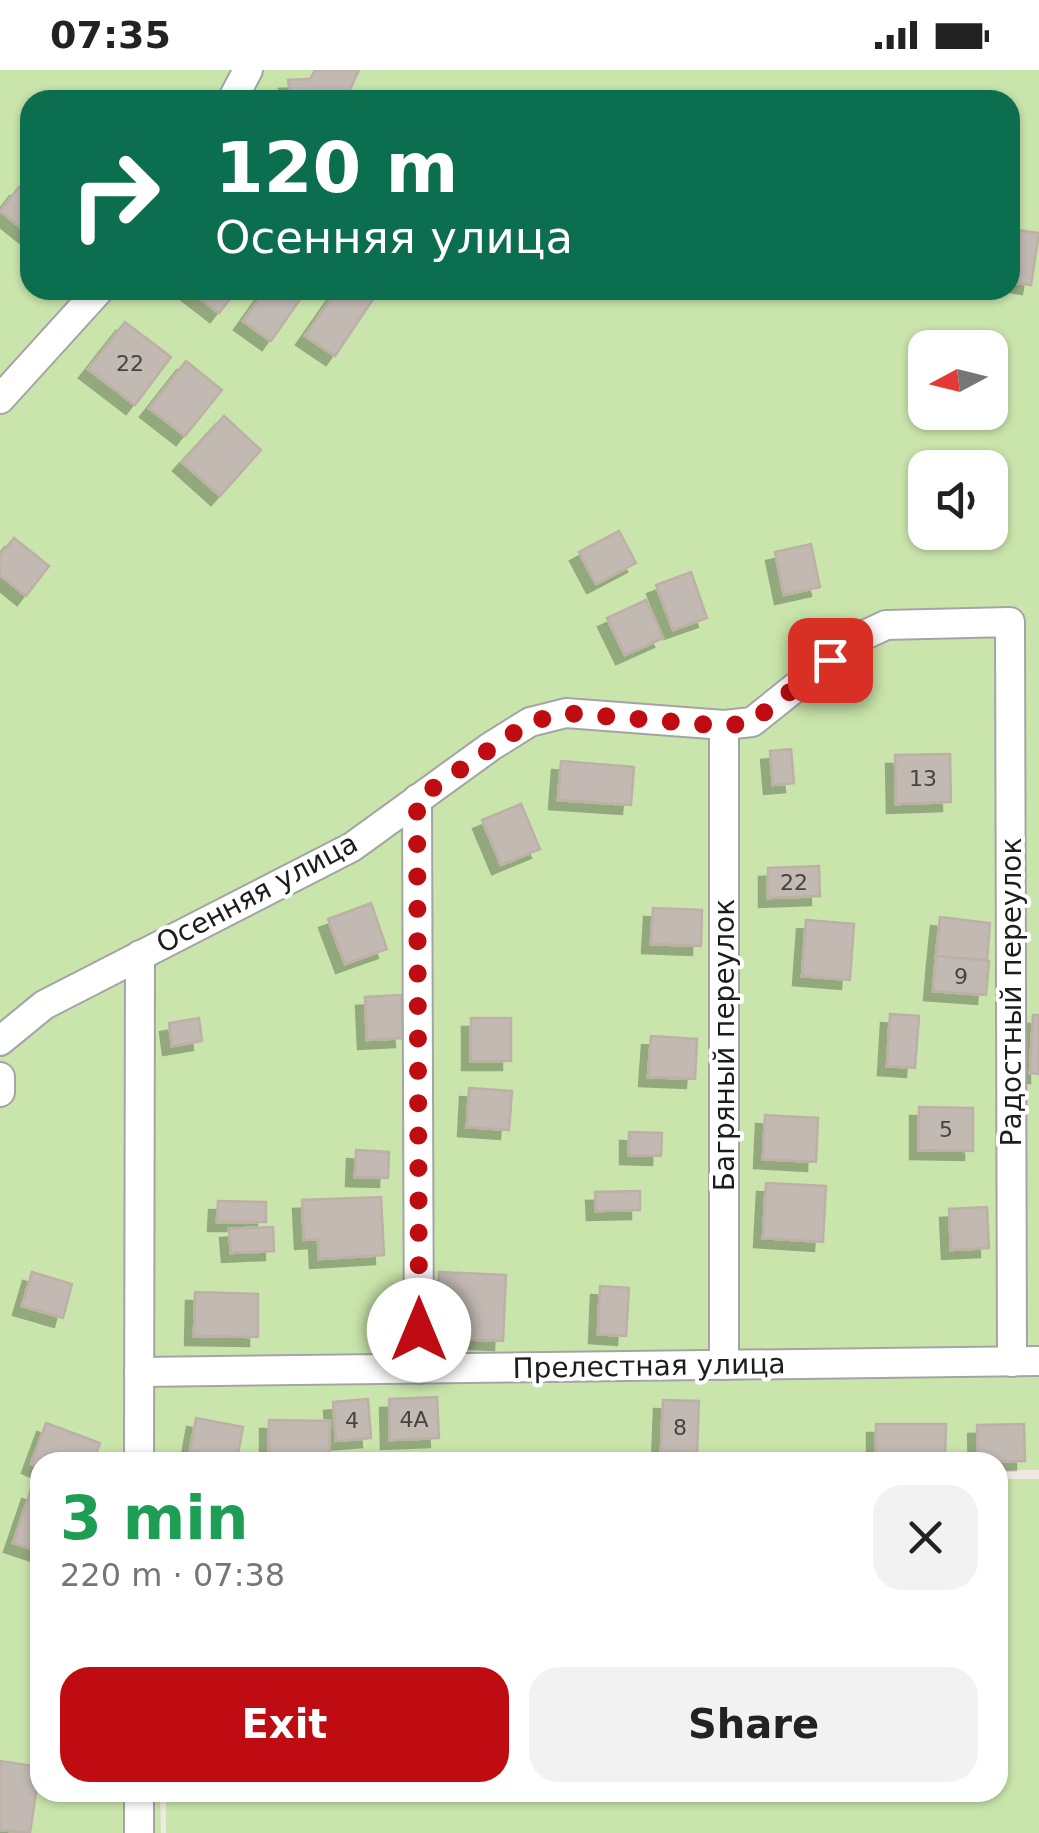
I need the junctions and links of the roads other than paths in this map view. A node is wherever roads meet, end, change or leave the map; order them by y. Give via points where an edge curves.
1 (90, 300) edge
2 (0, 399) edge
3 (1010, 622) joint
4 (724, 726) junction
5 (417, 799) junction
6 (140, 955) junction
7 (0, 1040) edge
8 (0, 1077) edge
9 (0, 1092) edge
10 (1026, 1361) edge
11 (724, 1365) junction
12 (419, 1368) junction
13 (140, 1372) junction
14 (140, 1452) edge
15 (140, 1802) edge
16 (140, 1833) edge

1 - 2 street
3 - 4 street, Осенняя улица via 886,625 856,639 752,722
3 - 10 street, Радостный переулок
4 - 5 street, Осенняя улица via 566,713 530,722
4 - 11 street, Багряный переулок
5 - 6 street, Осенняя улица via 352,846
5 - 12 street
6 - 7 street, Осенняя улица via 44,1005
6 - 13 street
8 - 9 street
10 - 11 street, Прелестная улица
11 - 12 street, Прелестная улица
12 - 13 street, Прелестная улица
13 - 14 street
15 - 16 street

